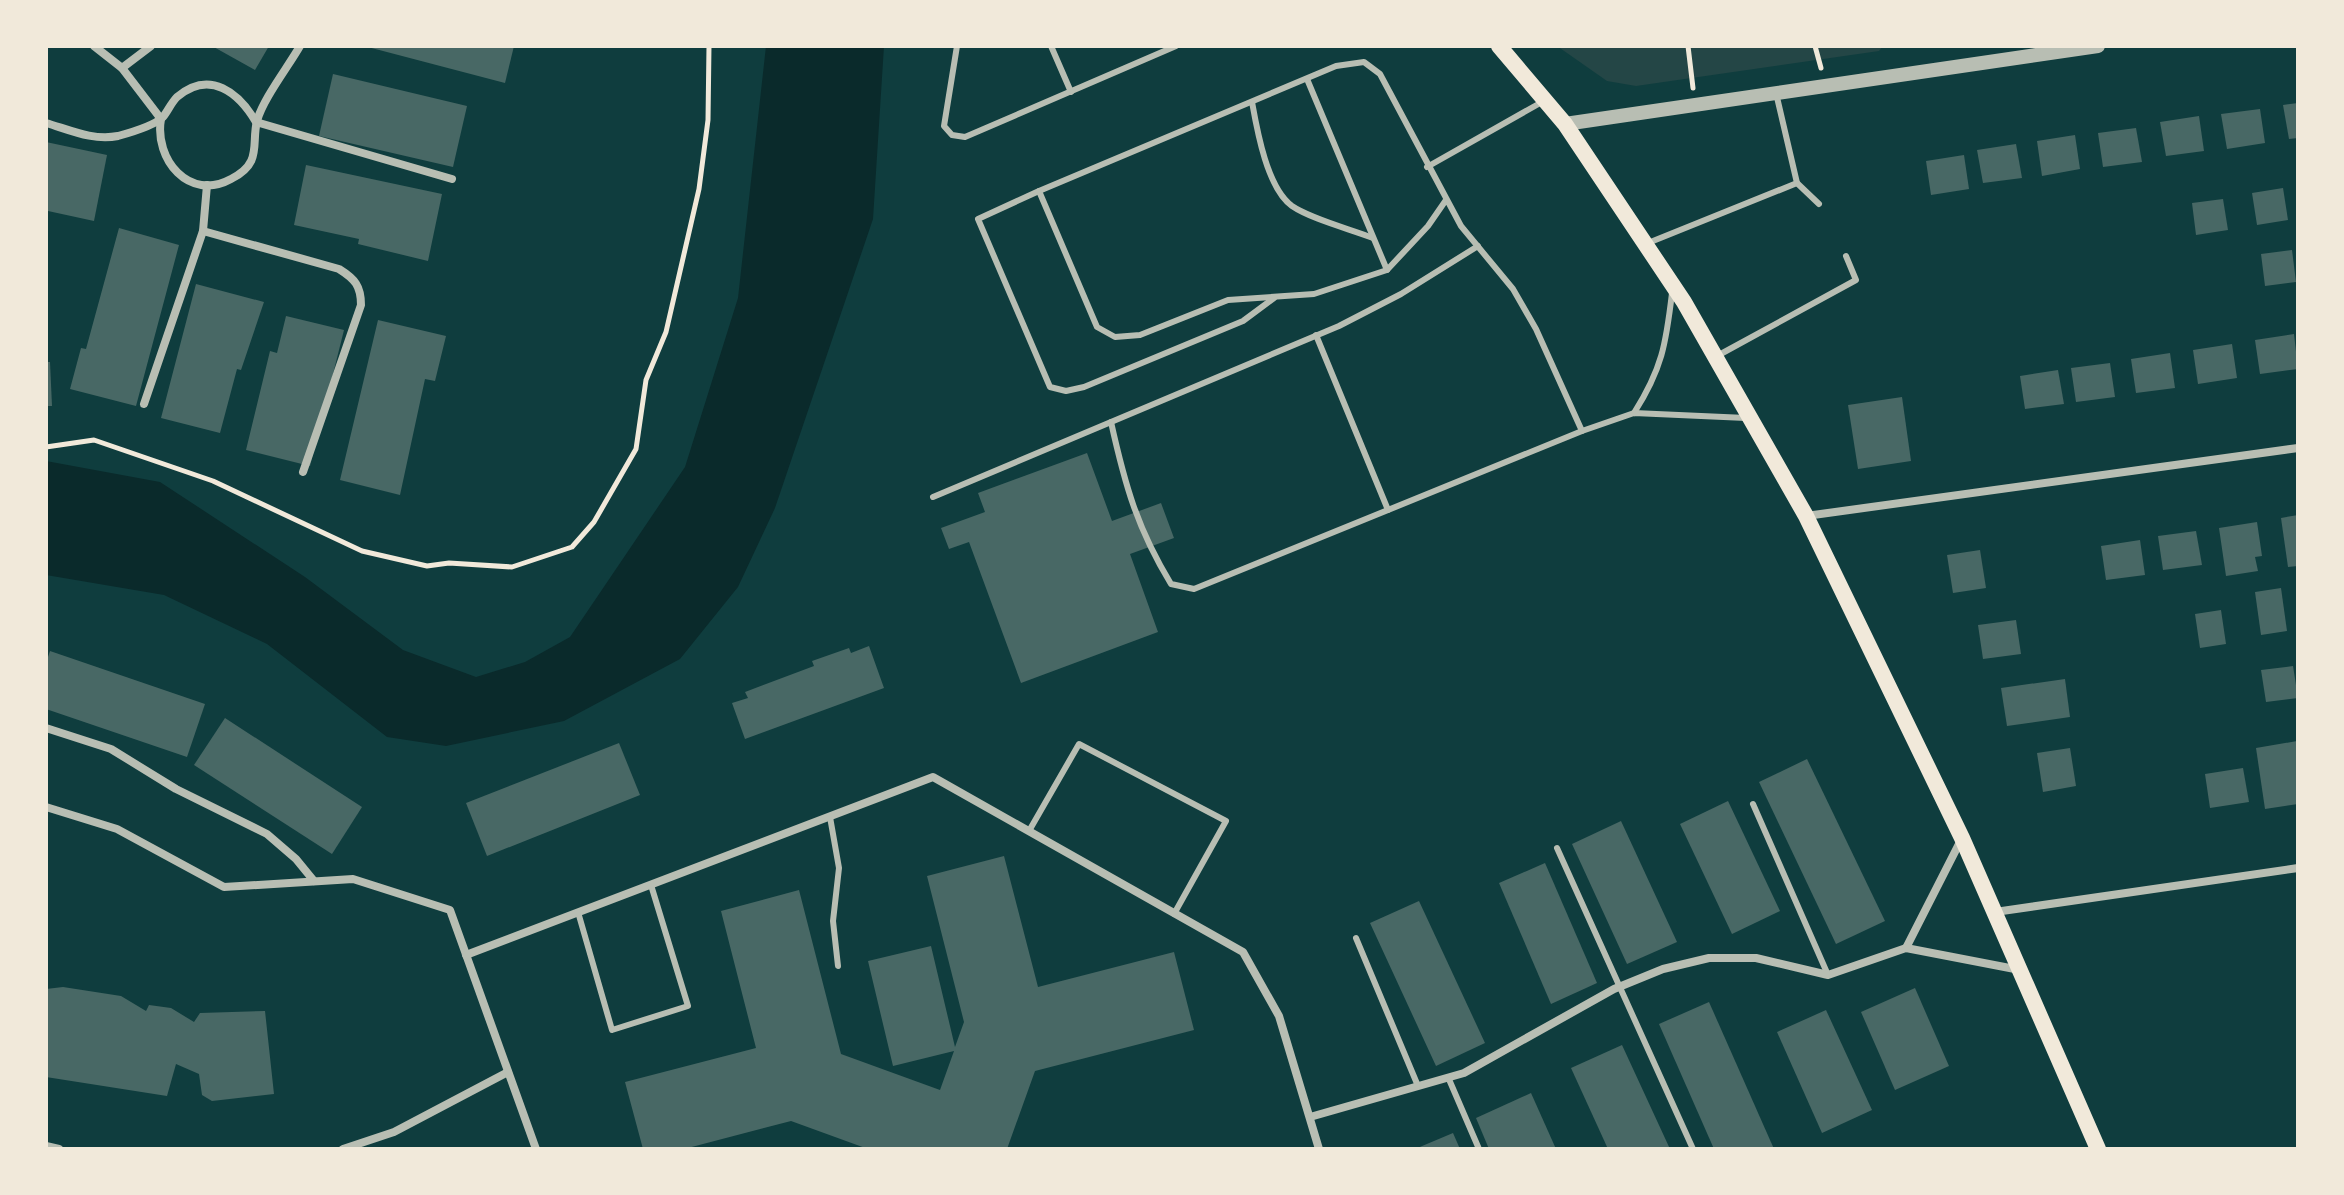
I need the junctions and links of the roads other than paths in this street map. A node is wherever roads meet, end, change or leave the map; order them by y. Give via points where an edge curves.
1 (94, 46) edge
2 (151, 46) edge
3 (300, 46) edge
4 (957, 46) edge
5 (1051, 46) edge
6 (1176, 46) edge
7 (1499, 46) edge
8 (2098, 46) edge
9 (122, 68) junction
10 (1307, 79) junction
11 (1071, 92) junction
12 (1776, 93) junction
13 (1546, 101) junction
14 (1252, 102) junction
15 (161, 119) junction
16 (256, 122) junction
17 (46, 123) edge
18 (1565, 124) junction
19 (1427, 167) junction
20 (452, 179) dead end
21 (1797, 183) junction
22 (207, 185) junction
23 (1039, 191) junction
24 (1446, 200) junction
25 (1819, 204) dead end
26 (203, 231) junction
27 (1374, 239) junction
28 (1645, 244) junction
29 (1478, 246) junction
30 (1846, 256) dead end
31 (1387, 270) junction
32 (1673, 285) junction
33 (1275, 297) junction
34 (1316, 335) junction
35 (1717, 356) junction
36 (144, 404) dead end
37 (1634, 413) junction
38 (1752, 418) junction
39 (1111, 422) junction
40 (1582, 431) junction
41 (2298, 448) edge
42 (303, 472) dead end
43 (933, 497) dead end
44 (1388, 510) junction
45 (1806, 516) junction
46 (46, 728) edge
47 (1753, 804) dead end
48 (46, 807) edge
49 (830, 817) junction
50 (1029, 831) junction
51 (1962, 838) junction
52 (1557, 848) dead end
53 (2298, 868) edge
54 (314, 881) junction
55 (651, 885) junction
56 (578, 912) junction
57 (1995, 912) junction
58 (1174, 914) junction
59 (1356, 938) dead end
60 (1906, 948) junction
61 (466, 955) junction
62 (838, 966) dead end
63 (2020, 970) junction
64 (1828, 975) junction
65 (1622, 986) junction
66 (508, 1072) junction
67 (1448, 1077) junction
68 (1418, 1086) junction
69 (1310, 1117) junction
70 (46, 1146) edge
71 (59, 1149) edge
72 (343, 1149) edge
73 (536, 1149) edge
74 (1319, 1149) edge
75 (1479, 1149) edge
76 (1693, 1149) edge
77 (2098, 1149) edge

1 - 9 street
2 - 9 street
3 - 16 street
4 - 11 lane via 944,126 952,135 965,137
5 - 11 lane
6 - 11 lane
7 - 13 main road
8 - 12 street
9 - 15 street
10 - 14 lane
10 - 19 lane via 1336,66 1364,62 1380,74
10 - 27 lane
12 - 18 street
12 - 21 lane
13 - 18 main road
13 - 19 lane
14 - 23 lane
14 - 27 lane via 1274,180 1290,205
15 - 16 street via 174,99 202,86 234,93
15 - 17 street via 119,136 95,138
15 - 22 street via 160,145 171,168
16 - 20 street
16 - 22 street via 256,150 250,161 232,179
18 - 28 main road
19 - 24 lane
21 - 25 lane
21 - 28 lane
22 - 26 street
23 - 33 lane via 1097,327 1115,337 1140,335 1228,300
23 - 33 lane via 978,219 1050,387 1084,387 1243,321
24 - 29 lane
24 - 31 lane
26 - 36 street
26 - 42 street via 339,269 355,279 361,292
27 - 31 lane
28 - 32 main road
29 - 34 lane via 1401,294
29 - 40 lane via 1513,289 1536,329
30 - 35 lane via 1856,280
31 - 33 lane via 1314,294
32 - 35 main road
32 - 37 lane via 1657,376
34 - 39 lane
34 - 44 lane
35 - 38 main road
37 - 38 lane
37 - 40 lane
38 - 45 main road
39 - 43 lane
39 - 44 lane via 1129,501 1171,584 1194,589
40 - 44 lane
41 - 45 street
45 - 51 main road
46 - 54 street via 111,749 176,789 267,834
47 - 64 lane
48 - 54 street via 117,829 224,887
49 - 50 street via 933,777
49 - 55 street
49 - 62 lane via 839,868 833,921
50 - 58 street
50 - 58 lane via 1079,744 1226,821
51 - 57 main road
51 - 60 street
52 - 65 lane
53 - 57 street
54 - 61 street via 353,879 450,910
55 - 56 street
55 - 56 lane via 688,1006 612,1030
56 - 61 street
57 - 63 main road
58 - 69 street via 1243,952 1279,1016
59 - 68 lane
60 - 63 street
60 - 64 street
61 - 66 street
63 - 77 main road
64 - 65 street via 1756,958 1709,958
65 - 67 street via 1509,1050
65 - 76 lane
66 - 72 street via 394,1132
66 - 73 street
67 - 68 street
67 - 75 lane
68 - 69 street
69 - 74 street
70 - 71 street

